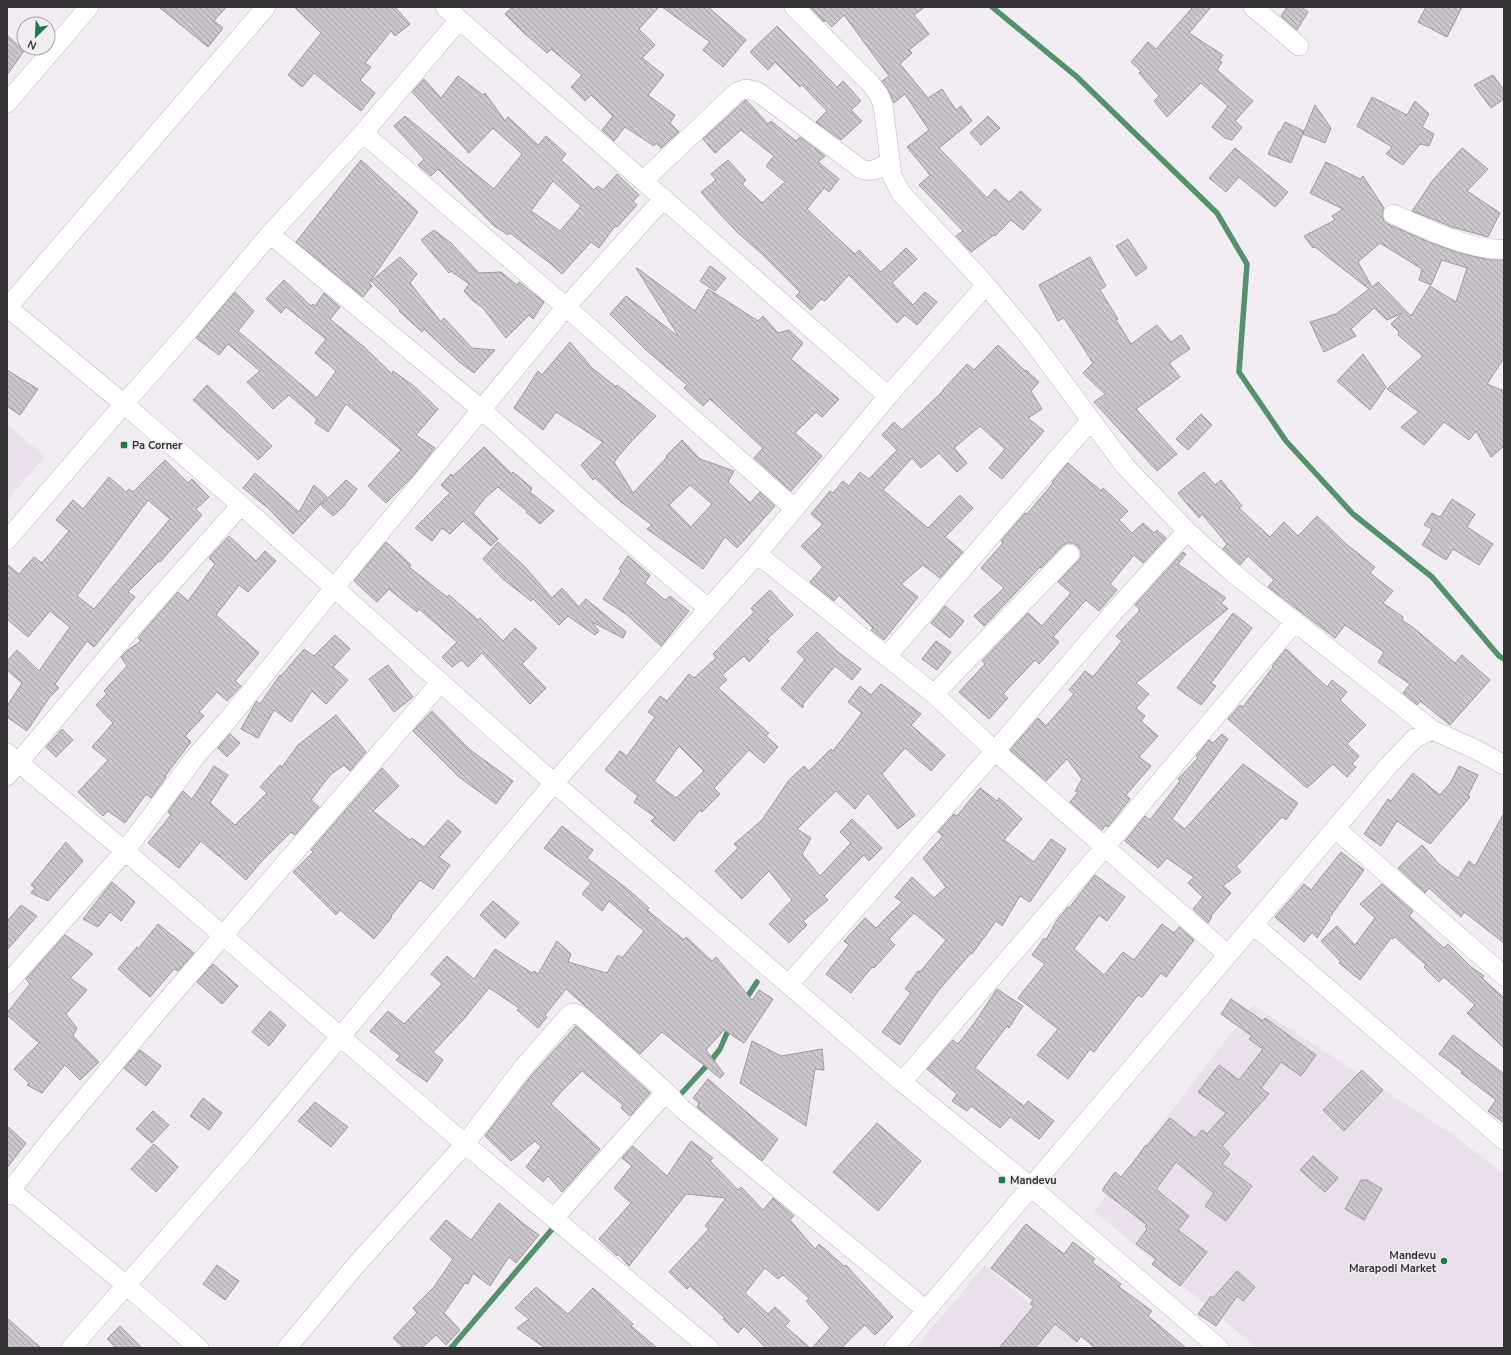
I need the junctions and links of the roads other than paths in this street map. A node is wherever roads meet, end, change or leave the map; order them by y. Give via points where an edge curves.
1 (89, 7) edge
2 (266, 7) edge
3 (794, 7) edge
4 (1253, 7) edge
5 (454, 12) edge
6 (1299, 46) dead end
7 (7, 102) edge
8 (363, 133) junction
9 (889, 162) junction
10 (644, 180) junction
11 (664, 198) junction
12 (1392, 214) dead end
13 (270, 234) junction
14 (1504, 249) edge
15 (986, 285) junction
16 (566, 307) junction
17 (7, 308) edge
18 (888, 396) junction
19 (124, 404) junction
20 (482, 410) junction
21 (1091, 420) junction
22 (241, 505) junction
23 (795, 509) junction
24 (1187, 531) junction
25 (7, 540) edge
26 (757, 554) junction
27 (1070, 554) dead end
28 (334, 588) junction
29 (709, 609) junction
30 (1294, 622) junction
31 (887, 656) junction
32 (442, 682) junction
33 (934, 694) junction
34 (1432, 730) junction
35 (995, 751) junction
36 (11, 764) edge
37 (1504, 765) edge
38 (554, 782) junction
39 (1336, 829) junction
40 (1105, 847) junction
41 (125, 851) junction
42 (1254, 925) junction
43 (223, 936) junction
44 (1227, 954) junction
45 (1504, 976) edge
46 (7, 984) edge
47 (789, 984) junction
48 (340, 1037) junction
49 (902, 1082) junction
50 (666, 1092) junction
51 (1504, 1140) edge
52 (465, 1144) junction
53 (1031, 1187) junction
54 (8, 1191) edge
55 (554, 1218) junction
56 (126, 1285) junction
57 (926, 1310) junction
58 (696, 1344) edge
59 (72, 1348) edge
60 (199, 1348) edge
61 (287, 1348) edge
62 (894, 1348) edge
63 (1219, 1348) edge

1 - 7 street
2 - 17 street
3 - 9 street via 879,95 883,105
4 - 6 street
5 - 8 street
5 - 10 street
8 - 13 street
8 - 16 street
9 - 10 street via 876,171 861,169 758,92 746,89 737,92
9 - 15 street via 892,176 901,194
10 - 11 street
11 - 16 street
11 - 18 street
12 - 14 street via 1471,245
13 - 19 street
13 - 20 street
15 - 18 street
15 - 21 street via 1034,343
16 - 20 street
16 - 23 street
17 - 19 street
18 - 23 street
19 - 22 street
19 - 25 street
20 - 28 street
20 - 29 street via 595,512
21 - 24 street via 1125,466
21 - 31 street
22 - 28 street
22 - 36 street
23 - 26 street
24 - 30 street via 1233,573
24 - 35 street
26 - 29 street
26 - 31 street
27 - 33 street
28 - 32 street
28 - 41 street via 196,756
29 - 38 street
30 - 34 street
30 - 40 street
31 - 33 street
32 - 38 street
32 - 43 street
33 - 35 street
34 - 37 street
34 - 39 street via 1415,738
35 - 40 street
35 - 47 street
36 - 41 street
38 - 47 street
38 - 48 street
39 - 42 street
39 - 45 street
40 - 44 street
40 - 49 street
41 - 43 street
41 - 46 street
42 - 44 street
42 - 51 street
43 - 48 street
43 - 54 street
44 - 53 street
47 - 49 street
48 - 52 street
48 - 56 street
49 - 53 street
50 - 52 street via 581,1016 570,1014 522,1069
50 - 55 street
50 - 57 street
52 - 55 street
52 - 61 street via 356,1265
53 - 57 street
53 - 63 street
54 - 56 street
55 - 58 street
56 - 59 street
56 - 60 street
57 - 62 street

